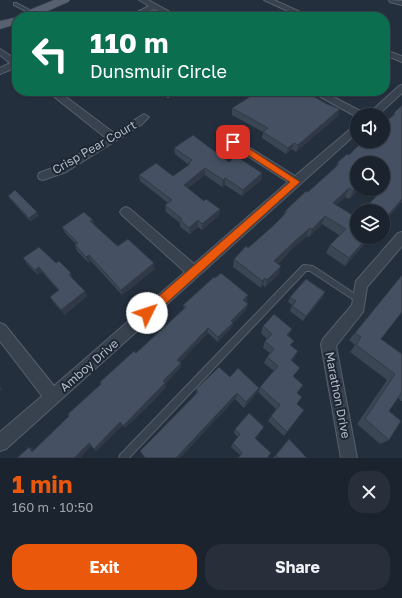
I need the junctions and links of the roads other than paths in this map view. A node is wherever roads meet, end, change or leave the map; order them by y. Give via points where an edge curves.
1 (64, 0) edge
2 (143, 0) edge
3 (268, 0) edge
4 (393, 0) edge
5 (402, 3) edge
6 (15, 4) dead end
7 (155, 6) junction
8 (19, 12) edge
9 (36, 12) edge
10 (142, 12) edge
11 (166, 12) edge
12 (295, 12) edge
13 (12, 21) edge
14 (12, 23) edge
15 (0, 25) edge
16 (0, 30) edge
17 (0, 52) edge
18 (390, 54) edge
19 (402, 59) edge
20 (12, 61) edge
21 (12, 66) edge
22 (0, 71) edge
23 (402, 88) edge
24 (59, 96) edge
25 (325, 96) edge
26 (380, 108) edge
27 (350, 109) edge
28 (144, 117) dead end
29 (350, 134) edge
30 (112, 137) junction
31 (233, 142) dead end
32 (43, 176) dead end
33 (296, 182) junction
34 (126, 212) dead end
35 (402, 237) edge
36 (194, 272) junction
37 (359, 300) junction
38 (0, 330) edge
39 (53, 397) junction
40 (0, 443) edge
41 (123, 458) edge
42 (349, 458) edge

1 - 9 main road
2 - 7 street
3 - 12 street
4 - 5 street
6 - 8 lane
7 - 10 street
7 - 11 street
13 - 15 main road
14 - 16 main road
17 - 20 street
18 - 19 street
21 - 22 street
23 - 26 street
24 - 30 street
25 - 27 street
28 - 30 street, Crisp Pear Court
29 - 33 street, Amboy Drive
30 - 32 street, Crisp Pear Court via 62,169
31 - 33 street
33 - 36 street, Amboy Drive
34 - 36 street
35 - 37 street, Marathon Drive via 361,285
36 - 39 street, Amboy Drive
37 - 41 lane via 311,268 304,268
37 - 42 street, Marathon Drive via 358,308 328,344
38 - 39 street
39 - 40 street, Amboy Drive

